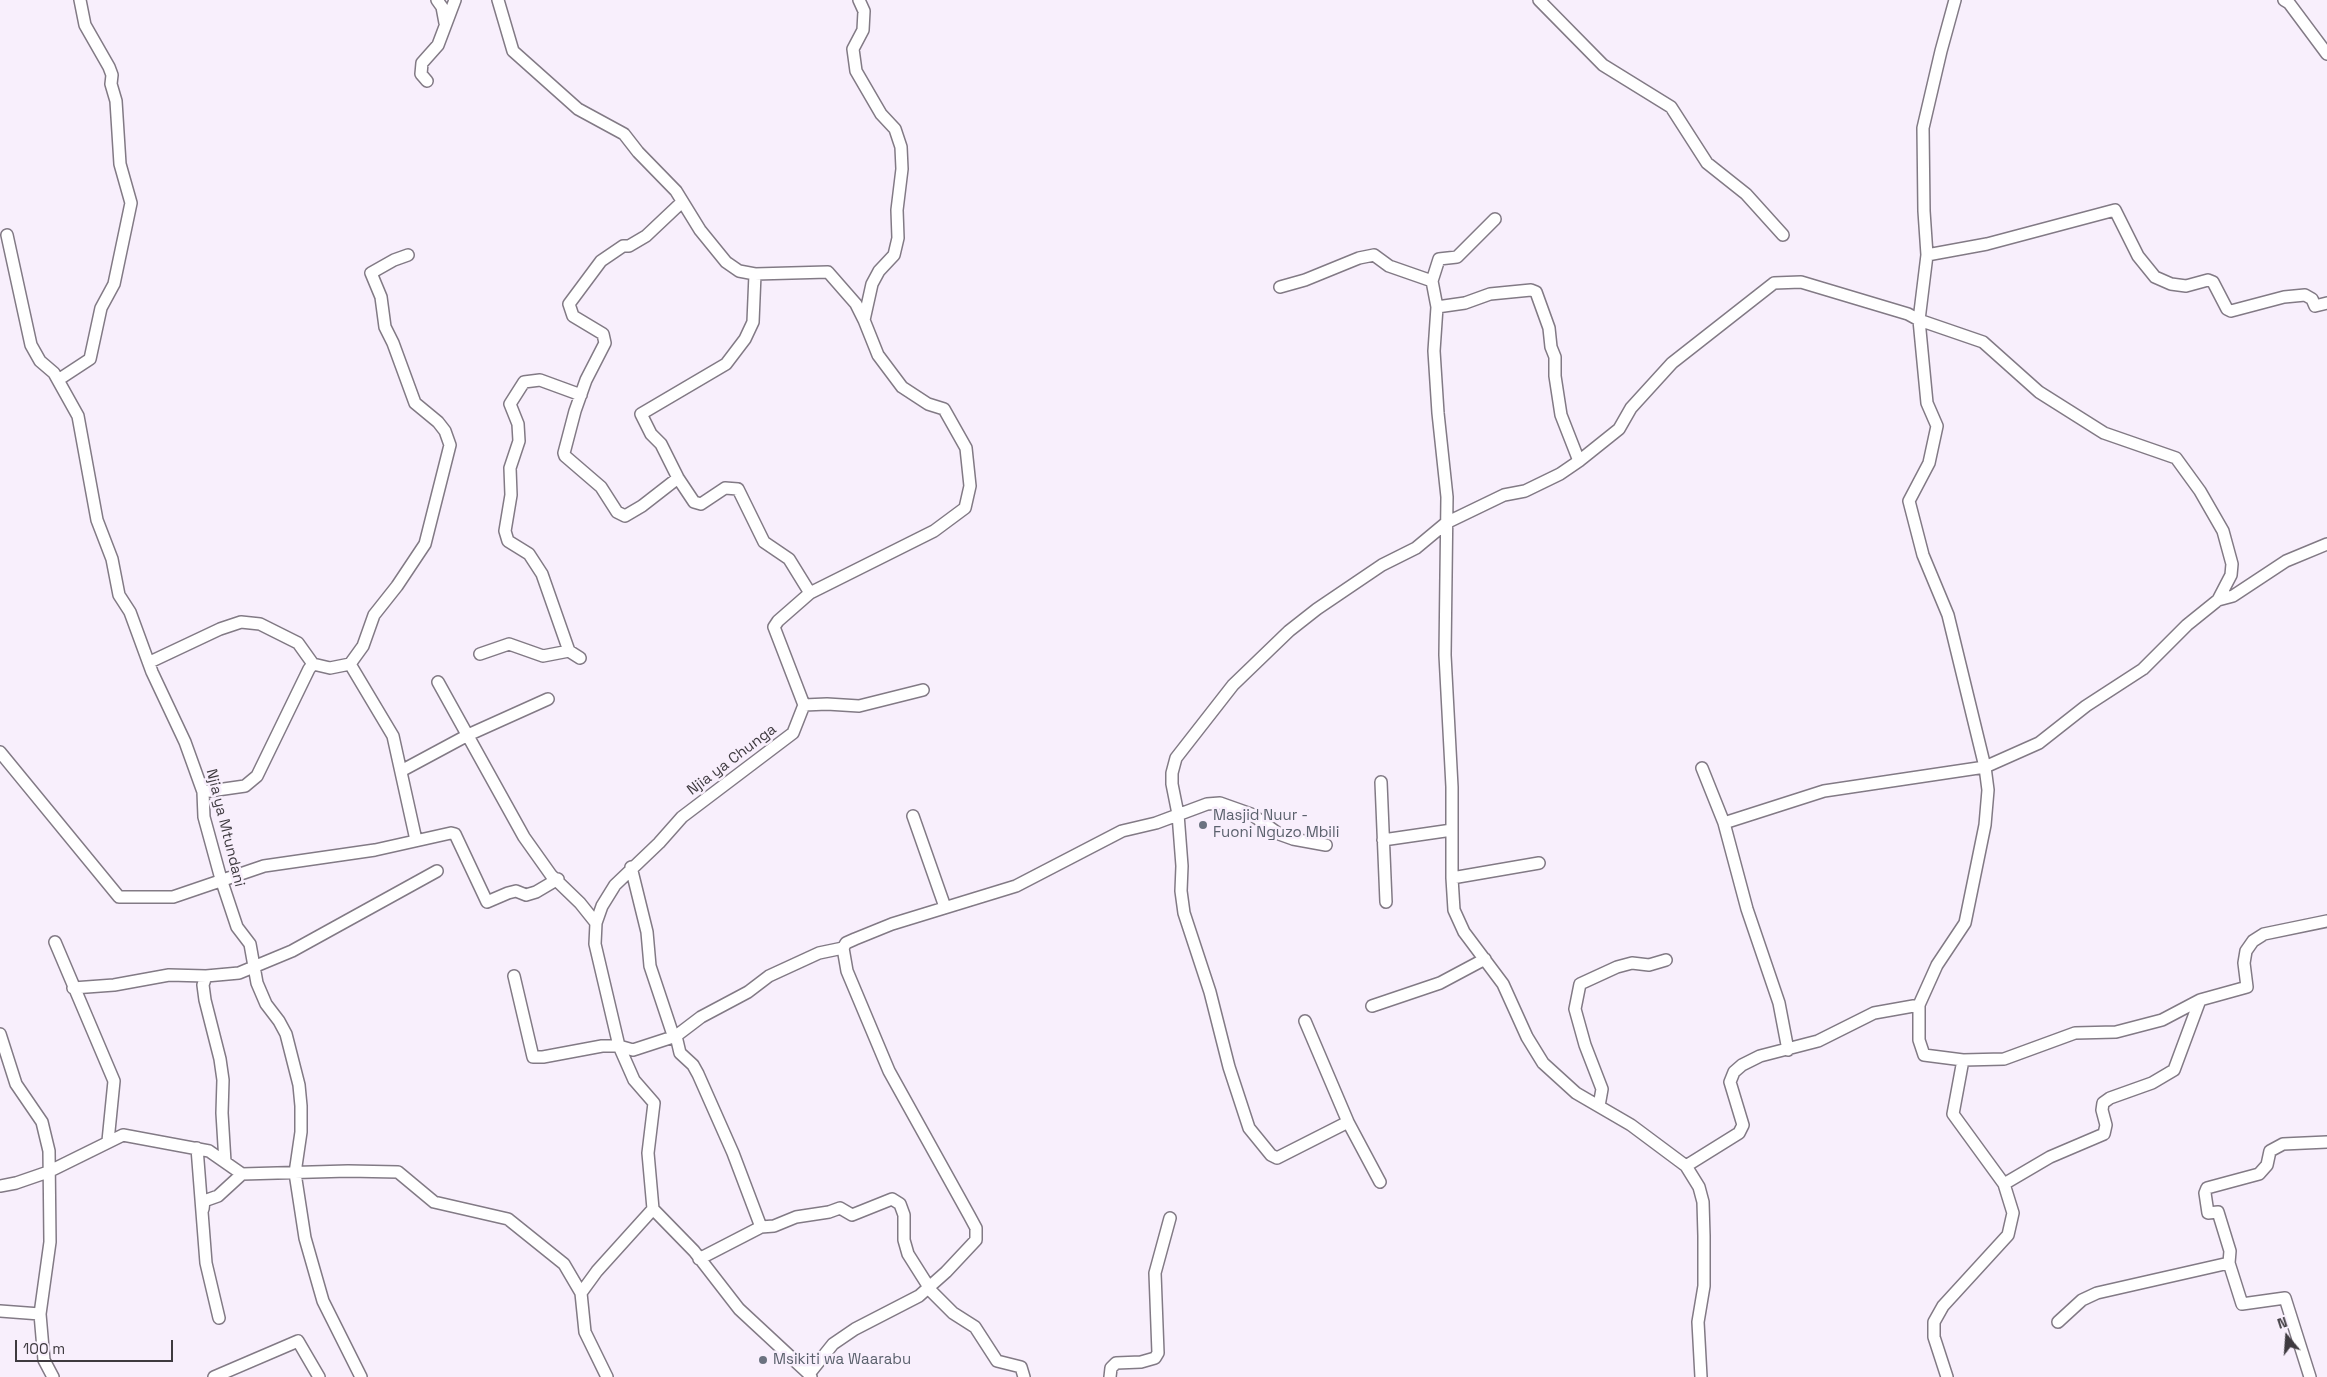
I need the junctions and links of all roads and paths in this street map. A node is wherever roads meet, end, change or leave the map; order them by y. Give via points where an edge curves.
1 (80, 0) edge
2 (437, 0) edge
3 (455, 0) edge
4 (498, 0) edge
5 (859, 0) edge
6 (1539, 0) edge
7 (1955, 0) edge
8 (2284, 0) edge
9 (445, 23) junction
10 (2327, 54) edge
11 (427, 81) dead end
12 (682, 202) junction
13 (1495, 219) dead end
14 (7, 235) dead end
15 (1783, 235) dead end
16 (408, 255) dead end
17 (1927, 255) junction
18 (756, 274) junction
19 (1432, 281) junction
20 (1280, 287) dead end
21 (2327, 303) edge
22 (1437, 307) junction
23 (864, 320) junction
24 (1920, 320) junction
25 (58, 380) junction
26 (581, 395) junction
27 (1579, 461) junction
28 (678, 478) junction
29 (1446, 523) junction
30 (2327, 544) edge
31 (810, 593) junction
32 (2218, 600) junction
33 (569, 651) junction
34 (480, 654) dead end
35 (580, 658) dead end
36 (150, 662) junction
37 (313, 664) junction
38 (350, 664) junction
39 (438, 682) dead end
40 (923, 690) dead end
41 (548, 699) dead end
42 (804, 706) junction
43 (468, 735) junction
44 (0, 752) edge
45 (1985, 767) junction
46 (1702, 768) dead end
47 (401, 771) junction
48 (1380, 782) dead end
49 (203, 792) junction
50 (1178, 814) junction
51 (913, 816) dead end
52 (1724, 823) junction
53 (1452, 830) junction
54 (416, 840) junction
55 (1383, 840) junction
56 (1326, 845) dead end
57 (1539, 863) dead end
58 (631, 868) junction
59 (438, 871) dead end
60 (1452, 878) junction
61 (221, 879) junction
62 (558, 879) junction
63 (1386, 902) dead end
64 (945, 907) junction
65 (2327, 921) edge
66 (596, 923) junction
67 (55, 942) dead end
68 (843, 948) junction
69 (1485, 959) junction
70 (1666, 960) dead end
71 (254, 968) junction
72 (206, 976) junction
73 (514, 976) dead end
74 (74, 988) junction
75 (2200, 1000) junction
76 (1919, 1005) junction
77 (1372, 1006) dead end
78 (1305, 1020) dead end
79 (0, 1034) edge
80 (676, 1036) junction
81 (619, 1046) junction
82 (1788, 1050) junction
83 (1963, 1060) junction
84 (1599, 1106) junction
85 (1348, 1122) junction
86 (108, 1141) junction
87 (2327, 1142) edge
88 (197, 1148) junction
89 (225, 1162) junction
90 (1686, 1166) junction
91 (48, 1172) junction
92 (295, 1173) junction
93 (242, 1174) junction
94 (1380, 1182) dead end
95 (2004, 1184) junction
96 (0, 1186) edge
97 (653, 1209) junction
98 (1170, 1218) dead end
99 (203, 1219) junction
100 (761, 1227) junction
101 (699, 1258) junction
102 (2229, 1263) junction
103 (929, 1287) junction
104 (581, 1293) junction
105 (0, 1311) edge
106 (40, 1314) junction
107 (219, 1318) dead end
108 (2058, 1322) dead end
109 (810, 1375) edge
110 (53, 1377) edge
111 (214, 1377) edge
112 (319, 1377) edge
113 (361, 1377) edge
114 (607, 1377) edge
115 (1024, 1377) edge
116 (1110, 1377) edge
117 (1701, 1377) edge
118 (1947, 1377) edge
119 (2310, 1377) edge

1 - 25 street via 85,25 112,75 120,164 131,203 114,284 101,308 90,359
2 - 9 street
3 - 9 street
4 - 12 street via 513,51 578,109 624,134 676,191
5 - 23 street via 864,11 862,30 853,49 856,70 881,114 895,128 901,147 902,169 894,255 872,284
6 - 15 street via 1603,65 1671,107 1707,163 1746,194
7 - 17 street via 1923,128
8 - 10 street
9 - 11 street via 438,45 422,63 421,74
12 - 18 street via 726,262 739,271
12 - 26 street via 646,236 629,246 622,246 601,262 568,304 573,316 603,334 605,343
13 - 19 street via 1456,257 1439,259
14 - 25 street, Njia ya Mtundani via 31,345 40,361
16 - 38 street via 371,273 381,297 385,327 415,403 438,422 450,446 425,544 374,615 363,646
17 - 21 street via 1987,244 2115,210 2138,256 2155,277 2170,284 2186,286 2208,280 2213,282 2231,311 2305,295 2315,306
17 - 24 street
18 - 23 street via 828,272 856,304
18 - 28 street via 752,322 745,339 726,364 641,414
19 - 20 street via 1389,266 1374,255
19 - 22 street
22 - 27 street via 1465,303 1490,294 1536,292 1555,357 1561,415
22 - 29 street via 1434,351 1447,497
23 - 31 street via 878,355 902,387 928,404 944,409 966,448 970,486 965,508 934,531
24 - 27 street via 1801,282 1774,283 1672,363 1631,408 1619,428
24 - 32 street via 1983,342 2038,392 2104,433 2176,458 2223,531 2232,564 2231,575
24 - 45 street via 1927,403 1936,426 1929,463 1908,501 1923,555 1948,616
25 - 36 street, Njia ya Mtundani via 78,416 97,520 112,559 119,596 130,612
26 - 28 street via 564,453 601,487 617,512 625,516
26 - 33 street via 540,380 524,382 510,404 518,424 519,441 510,468 511,495 505,532 508,541 529,554 542,574
27 - 29 street via 1525,491 1504,495
28 - 31 street via 694,502 701,504 725,488 738,489 764,542 789,559
29 - 50 street via 1416,548 1382,565 1289,631 1233,685 1176,758 1172,784
29 - 53 street via 1446,665
30 - 32 street via 2286,561 2233,596
31 - 42 street via 774,627
32 - 45 street via 2187,624 2142,669 2086,706 2039,743
33 - 34 street via 542,656 509,644
33 - 35 street
36 - 37 street via 241,622 260,624 298,643
36 - 49 street, Njia ya Mtundani
37 - 38 street via 330,668
37 - 49 street via 257,776 245,786
38 - 47 street via 393,736
39 - 43 street
40 - 42 street via 859,706
41 - 43 street
42 - 58 street, Njia ya Chunga via 792,733 682,817
43 - 47 street
43 - 62 street via 524,837
44 - 61 street via 119,897 173,897
45 - 52 street via 1824,791
45 - 76 street via 1988,790 1985,825 1965,922 1937,965
46 - 52 street
47 - 54 street
48 - 55 street
49 - 61 street, Njia ya Mtundani via 204,817
50 - 56 street via 1220,803 1251,814 1279,834
50 - 64 street via 1107,838 1016,886
50 - 85 street via 1182,866 1180,891 1184,912 1249,1128 1277,1158
51 - 64 street
52 - 82 street via 1747,909 1779,1003
53 - 55 street
53 - 60 street
54 - 61 street via 375,850 264,866
54 - 62 street via 454,834 487,902 516,891 526,895 536,892
55 - 63 street
57 - 60 street
58 - 66 street, Njia ya Chunga via 602,906
58 - 80 street via 648,932 650,966
59 - 71 street via 292,951
60 - 69 street via 1454,910 1464,932
61 - 71 street, Njia ya Mtundani via 237,927 250,944
62 - 66 street
64 - 68 street via 864,934
65 - 75 street via 2264,934 2246,951 2247,987
66 - 81 street, Njia ya Chunga via 595,944
67 - 74 street
68 - 80 street via 819,953 769,976
68 - 103 street via 847,971 889,1071 976,1228 976,1240
69 - 77 street via 1440,983
69 - 84 street via 1503,984 1527,1037 1543,1063 1565,1084
70 - 84 street via 1649,965 1617,966 1580,984 1575,1009 1602,1089
71 - 72 street
71 - 92 street, Njia ya Mtundani via 266,1004 286,1034 299,1085 301,1132
72 - 74 street via 169,975
72 - 89 street via 203,985 205,1000 220,1059
73 - 81 street via 533,1057
74 - 86 street via 114,1081
75 - 83 street via 2162,1020 2116,1032 2075,1033 2004,1059
75 - 95 street via 2174,1070 2152,1083 2103,1103 2104,1134 2050,1157
76 - 82 street via 1874,1013 1818,1041
76 - 83 street via 1919,1040 1924,1055
78 - 85 street
79 - 91 street via 16,1084 42,1122 49,1151
80 - 81 street via 633,1050
80 - 100 street via 680,1053 693,1065 733,1153
81 - 97 street, Njia ya Chunga via 634,1080 654,1103 648,1153
82 - 90 street via 1760,1056 1734,1072 1730,1082 1743,1125 1739,1134
83 - 95 street via 1953,1114
84 - 90 street
85 - 94 street
86 - 88 street via 123,1135
86 - 91 street
87 - 102 street via 2283,1144 2273,1148 2267,1165 2259,1174 2207,1188 2208,1213 2218,1212 2230,1251
88 - 89 street via 209,1151
88 - 99 street
89 - 93 street
90 - 117 street via 1699,1186 1703,1202 1704,1286 1698,1322
91 - 96 street
91 - 106 street via 50,1242
92 - 93 street
92 - 104 street via 398,1172 434,1202 508,1218 564,1264
92 - 113 street, Njia ya Mtundani via 305,1238 324,1301
93 - 99 street via 218,1196 204,1201
95 - 118 street via 2013,1213 2008,1236 1943,1306 1934,1322 1934,1336
97 - 101 street
97 - 104 street via 596,1271
98 - 116 street via 1155,1273 1158,1353 1155,1358 1141,1362 1116,1363 1111,1368
99 - 107 street via 206,1263
100 - 101 street
100 - 103 street via 840,1208 852,1215 892,1199 900,1204 904,1216 904,1240 908,1254
101 - 109 street via 739,1309
102 - 108 street via 2097,1293 2082,1300
102 - 119 street via 2242,1304 2285,1298
103 - 109 street via 919,1296 833,1344
103 - 115 street via 953,1313 975,1327 997,1361 1021,1367
104 - 114 street via 584,1332
105 - 106 street
106 - 110 street via 44,1360
111 - 112 street via 298,1341

